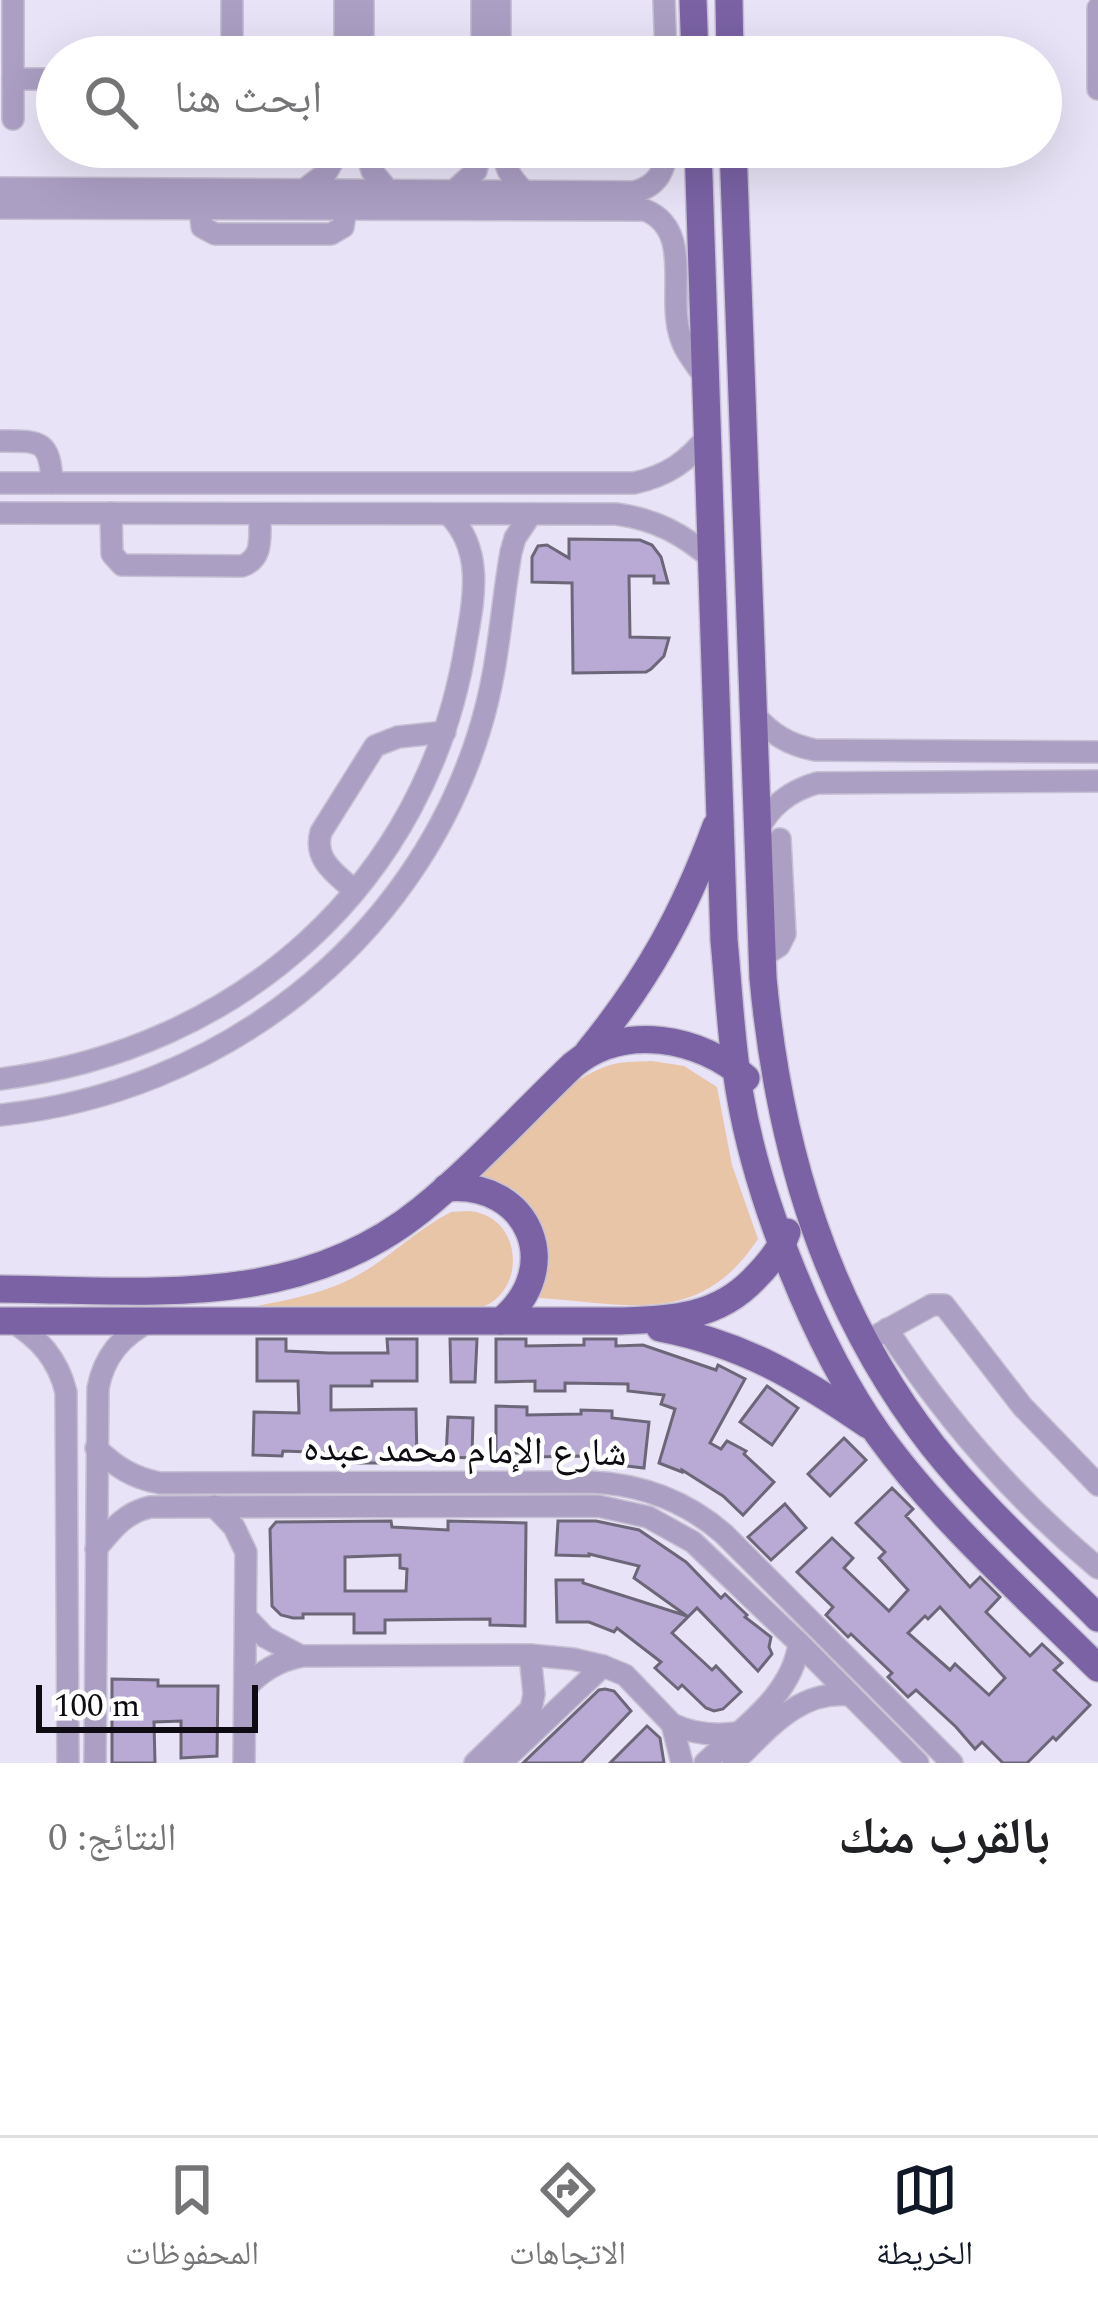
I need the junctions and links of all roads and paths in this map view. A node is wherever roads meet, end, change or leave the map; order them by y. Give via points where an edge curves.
1 (13, 0) edge
2 (232, 0) edge
3 (345, 0) edge
4 (363, 0) edge
5 (482, 0) edge
6 (500, 0) edge
7 (664, 0) edge
8 (693, 0) edge
9 (729, 0) edge
10 (1098, 8) edge
11 (232, 36) edge
12 (345, 36) edge
13 (363, 36) edge
14 (482, 36) edge
15 (500, 36) edge
16 (676, 36) edge
17 (683, 36) edge
18 (732, 36) edge
19 (13, 79) junction
20 (36, 79) edge
21 (1098, 89) edge
22 (14, 118) dead end
23 (329, 168) edge
24 (372, 168) edge
25 (477, 168) edge
26 (506, 168) edge
27 (664, 168) edge
28 (699, 168) edge
29 (734, 168) edge
30 (745, 168) edge
31 (0, 188) edge
32 (305, 189) junction
33 (387, 189) junction
34 (456, 190) junction
35 (523, 190) junction
36 (134, 198) junction
37 (634, 200) junction
38 (0, 208) edge
39 (736, 240) junction
40 (706, 380) junction
41 (741, 380) junction
42 (709, 434) junction
43 (0, 441) edge
44 (0, 483) edge
45 (52, 483) junction
46 (0, 513) edge
47 (111, 513) junction
48 (260, 514) junction
49 (448, 514) junction
50 (531, 514) junction
51 (713, 560) junction
52 (754, 714) junction
53 (445, 732) junction
54 (1098, 752) edge
55 (1098, 781) edge
56 (722, 811) junction
57 (768, 836) junction
58 (355, 891) junction
59 (202, 1018) junction
60 (219, 1048) junction
61 (589, 1052) junction
62 (735, 1069) junction
63 (0, 1079) edge
64 (0, 1115) edge
65 (782, 1116) junction
66 (797, 1177) junction
67 (446, 1188) junction
68 (783, 1243) junction
69 (0, 1289) edge
70 (5, 1321) edge
71 (152, 1321) junction
72 (501, 1321) junction
73 (621, 1321) junction
74 (876, 1335) junction
75 (61, 1374) junction
76 (100, 1375) junction
77 (876, 1431) junction
78 (96, 1448) junction
79 (149, 1481) junction
80 (1098, 1485) edge
81 (214, 1506) junction
82 (272, 1507) junction
83 (150, 1508) junction
84 (96, 1549) junction
85 (246, 1552) junction
86 (1098, 1568) edge
87 (1092, 1601) edge
88 (246, 1617) junction
89 (799, 1643) junction
90 (530, 1655) junction
91 (302, 1656) junction
92 (603, 1666) junction
93 (1098, 1668) edge
94 (245, 1689) junction
95 (850, 1695) junction
96 (784, 1701) junction
97 (541, 1711) junction
98 (68, 1721) junction
99 (96, 1722) junction
100 (672, 1724) junction
101 (736, 1733) junction
102 (68, 1763) edge
103 (95, 1763) edge
104 (244, 1763) edge
105 (475, 1763) edge
106 (501, 1763) edge
107 (682, 1763) edge
108 (705, 1763) edge
109 (733, 1763) edge
110 (918, 1763) edge
111 (952, 1763) edge

1 - 19 street
2 - 11 street
3 - 12 street
4 - 13 street
5 - 14 street
6 - 15 street
7 - 16 street
8 - 17 main road
9 - 18 main road
10 - 21 street
19 - 20 street
19 - 22 street
23 - 32 street
24 - 33 street
25 - 34 street
26 - 35 street
27 - 37 street
28 - 40 main road
29 - 39 main road
30 - 39 street via 746,212
31 - 36 street
32 - 33 street
32 - 36 street
33 - 34 street
34 - 35 street
35 - 37 street
36 - 37 street via 200,208 346,209
36 - 38 street
37 - 40 street via 673,238 679,332
39 - 41 main road
40 - 41 main road
40 - 42 main road
41 - 52 main road
42 - 45 street via 669,472 634,483
42 - 51 main road
43 - 45 street via 43,446
44 - 45 street
46 - 47 street
47 - 48 street
47 - 48 street via 112,554 127,566 242,566 259,552
48 - 49 street
49 - 50 street
49 - 53 street via 470,545 474,571
50 - 51 street via 637,517 678,532
50 - 60 street via 511,552 493,686 437,831 344,955
51 - 56 main road
52 - 54 street via 787,742 815,750
52 - 57 main road
53 - 58 street via 421,789
53 - 58 street via 375,746 321,832 320,856
55 - 57 street via 817,783 771,809
56 - 61 main road via 666,943
56 - 62 main road
57 - 65 main road via 762,956
58 - 59 street via 309,940
59 - 60 street
59 - 63 street via 97,1061
60 - 64 street via 128,1089
61 - 62 main road via 631,1041 675,1042
61 - 67 main road
62 - 65 main road
62 - 68 main road
65 - 66 main road
66 - 68 main road
66 - 74 main road via 833,1276
67 - 69 main road via 365,1246 272,1281 205,1290
67 - 72 main road via 497,1195 531,1235 531,1283
68 - 73 main road via 721,1305
68 - 77 main road via 824,1340
70 - 71 main road
70 - 75 street via 38,1340
71 - 72 main road
71 - 76 street via 119,1342
72 - 73 main road
73 - 77 main road via 743,1351
74 - 80 street via 944,1305 1022,1406
74 - 86 street via 1039,1516
74 - 87 main road via 910,1415 959,1478
75 - 76 street
75 - 98 street
76 - 78 street
77 - 93 main road via 930,1498
78 - 79 street, شارع الإمام محمد عبده
78 - 84 street
79 - 83 street
79 - 111 street, شارع الإمام محمد عبده via 590,1482 662,1495 724,1534
81 - 82 street, شارع الإمام محمد عبده
81 - 83 street, شارع الإمام محمد عبده
81 - 85 street
82 - 85 street
82 - 89 street, شارع الإمام محمد عبده via 632,1512 693,1542
83 - 84 street via 121,1520
84 - 99 street
85 - 88 street
88 - 91 street
88 - 94 street
89 - 95 street, شارع الإمام محمد عبده
89 - 96 street
90 - 91 street
90 - 92 street
90 - 97 street
91 - 94 street via 276,1664
92 - 97 street
92 - 100 street via 634,1682
94 - 104 street
95 - 96 street
95 - 110 street, شارع الإمام محمد عبده
96 - 101 street
96 - 109 street
97 - 105 street via 528,1713
97 - 106 street
98 - 99 street
98 - 102 street
99 - 103 street
100 - 101 street
100 - 107 street
101 - 108 street

